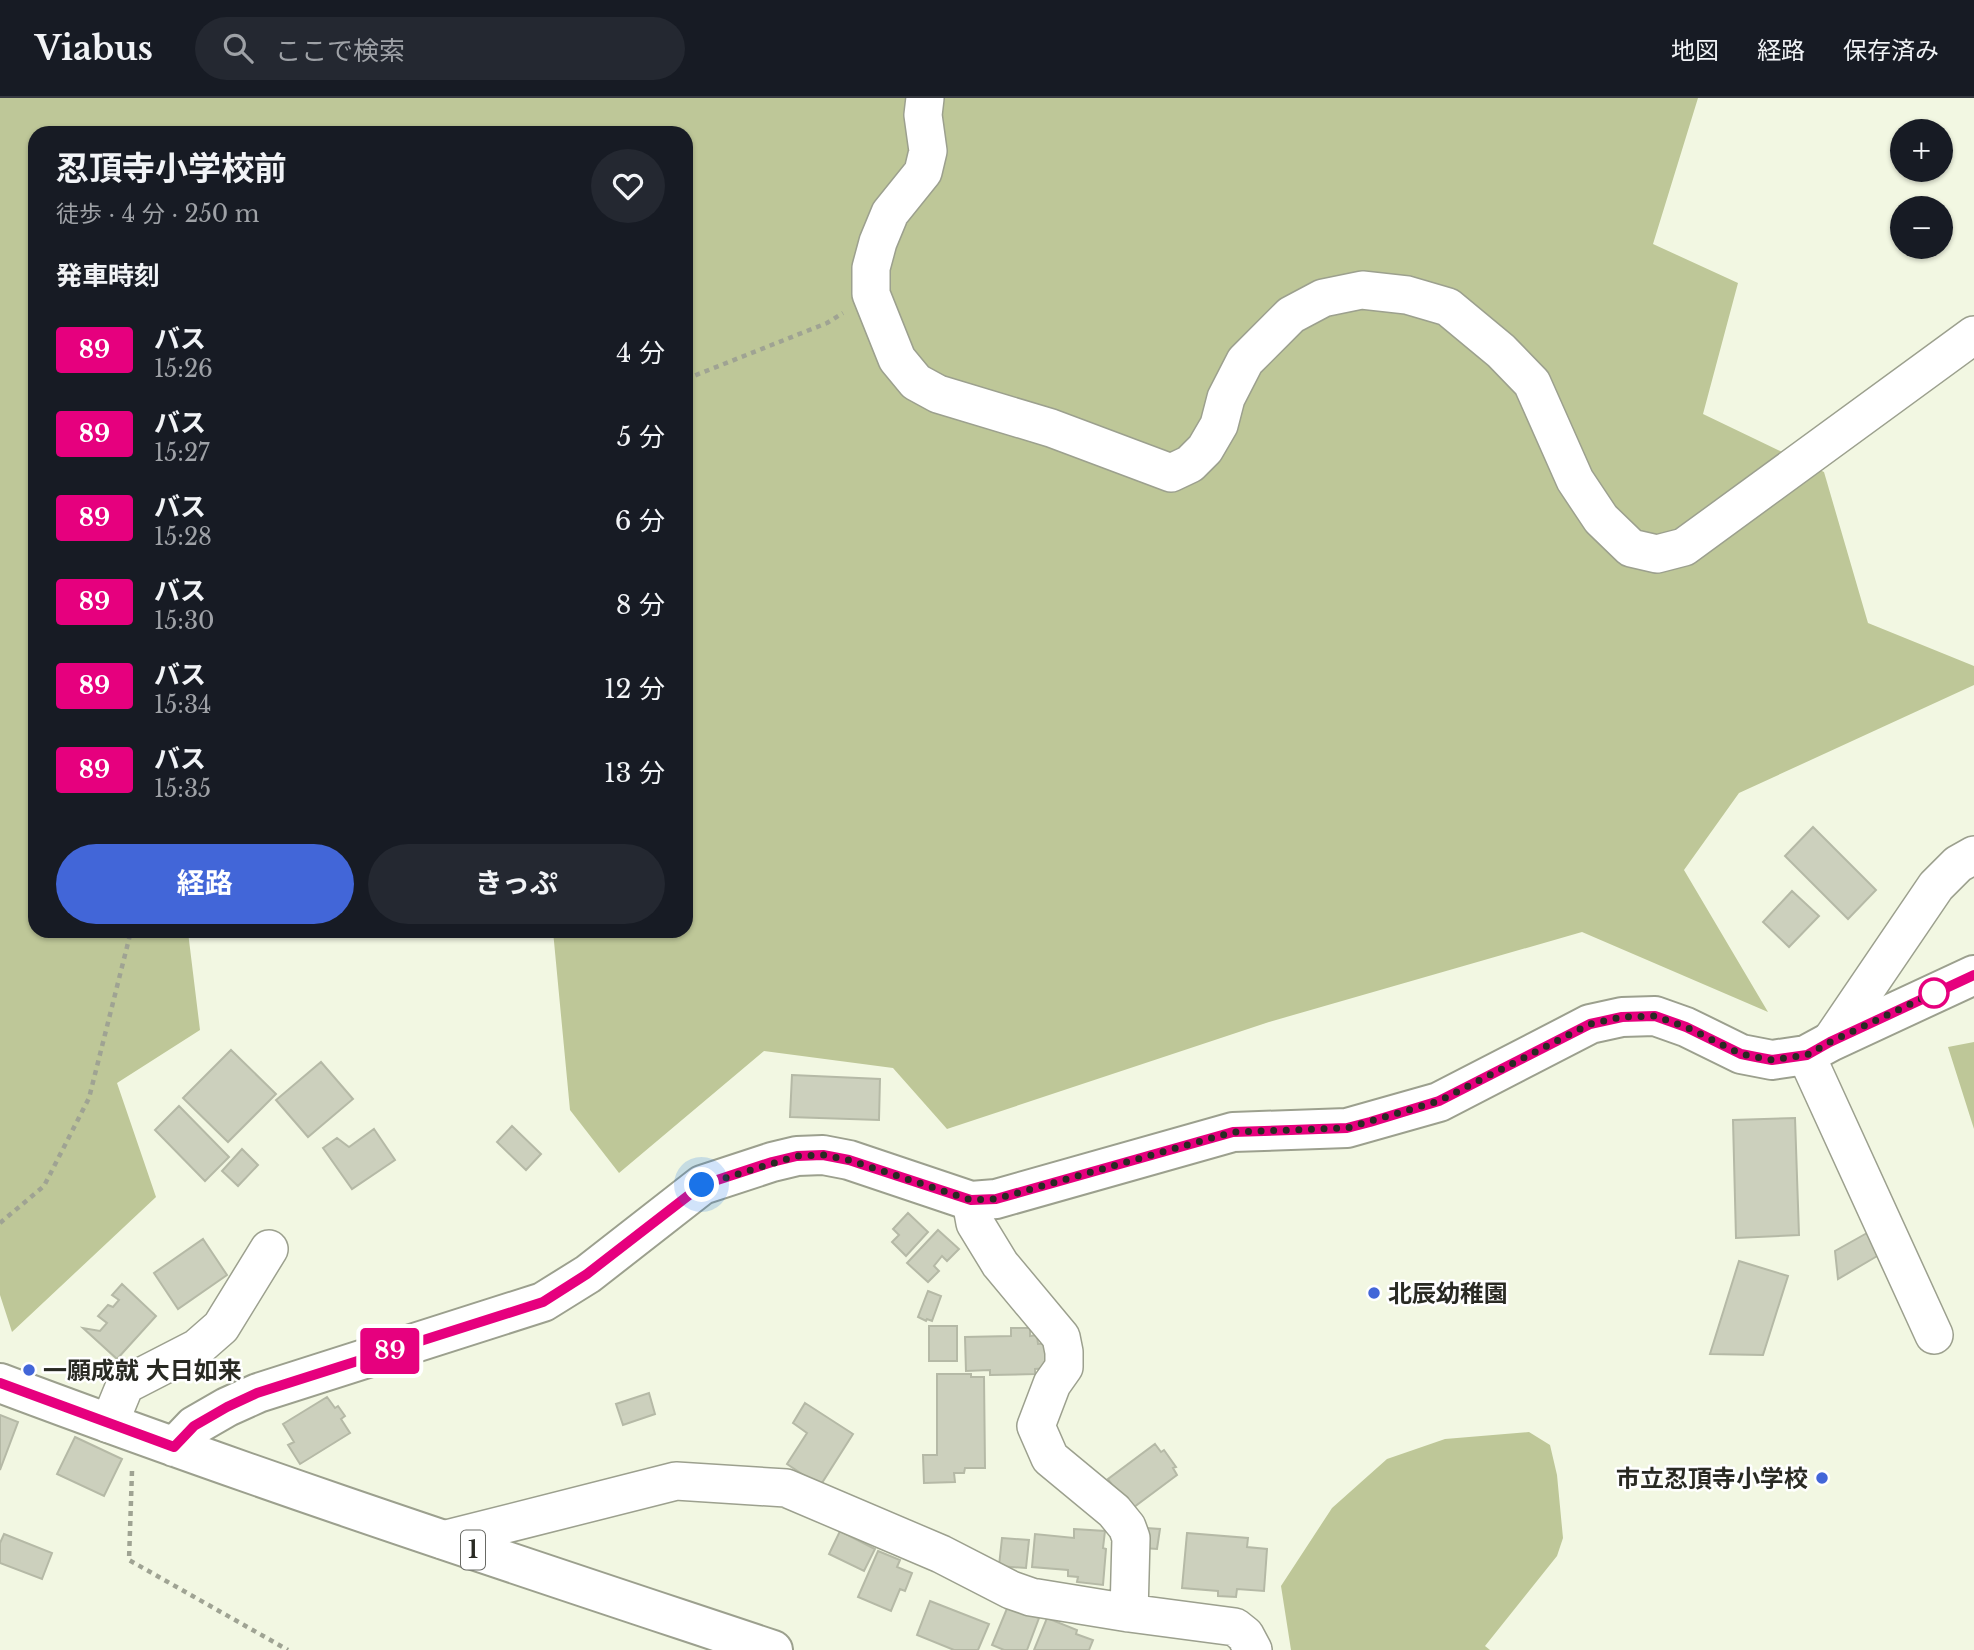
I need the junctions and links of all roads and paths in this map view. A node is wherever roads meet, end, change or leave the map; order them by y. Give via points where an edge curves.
1 (925, 98) edge
2 (871, 294) junction
3 (1974, 335) edge
4 (693, 376) edge
5 (1974, 855) edge
6 (129, 938) edge
7 (1974, 975) edge
8 (1818, 1049) junction
9 (971, 1200) junction
10 (0, 1223) edge
11 (269, 1249) dead end
12 (1934, 1335) dead end
13 (0, 1383) edge
14 (121, 1429) junction
15 (174, 1447) junction
16 (443, 1540) junction
17 (1129, 1613) junction
18 (288, 1650) edge
19 (773, 1650) edge
20 (1253, 1650) edge

1 - 2 street via 928,151 923,172 890,213 871,268
2 - 3 street via 897,359 916,382 938,394 1051,428 1171,474 1205,449 1245,361 1291,315 1323,298 1362,290 1407,295 1448,307 1532,383 1575,480 1601,519 1631,548 1657,554 1684,547
2 - 4 path via 827,323
5 - 8 street via 1958,863 1936,887
6 - 10 path via 89,1098 44,1186
7 - 8 main road
8 - 9 main road via 1772,1060 1741,1054 1655,1016 1622,1017 1590,1024 1439,1101 1347,1128 1233,1132 996,1199
8 - 12 street
9 - 15 main road via 823,1155 772,1162 702,1185 587,1274 543,1302 257,1393 194,1426
9 - 17 street via 975,1223 1000,1264 1061,1338 1064,1367 1052,1384 1037,1426 1050,1458 1128,1527
11 - 14 street via 221,1327 197,1348 125,1385
13 - 14 main road, 1
14 - 15 main road, 1
14 - 18 path via 129,1560
15 - 16 main road, 1
16 - 17 street via 676,1481 786,1488 1031,1597
16 - 19 main road, 1
17 - 20 street via 1235,1627

